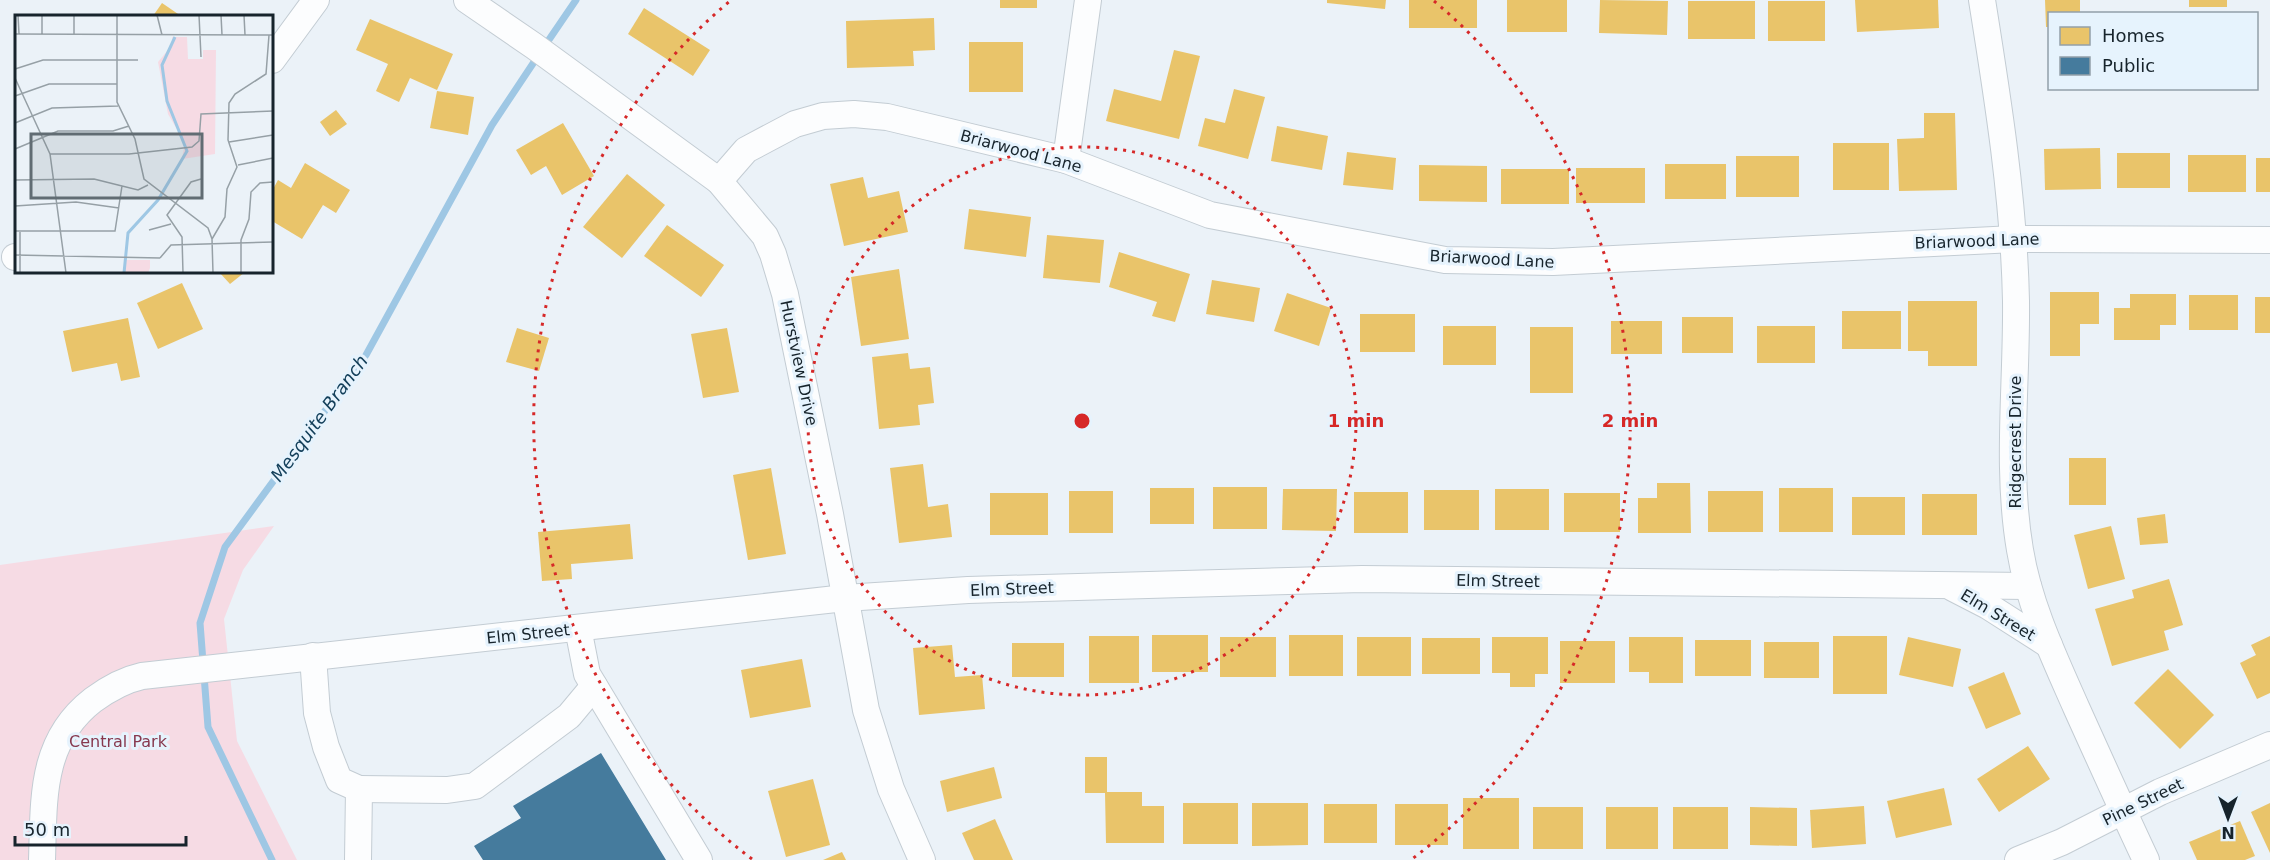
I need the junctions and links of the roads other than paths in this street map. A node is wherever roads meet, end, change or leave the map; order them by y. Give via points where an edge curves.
1 (316, 0) edge
2 (467, 0) edge
3 (1088, 0) edge
4 (1982, 0) edge
5 (273, 59) edge
6 (1066, 160) junction
7 (719, 181) junction
8 (2014, 238) junction
9 (2270, 240) edge
10 (1947, 585) junction
11 (2028, 586) junction
12 (845, 598) junction
13 (578, 628) junction
14 (2049, 645) junction
15 (313, 656) junction
16 (594, 686) junction
17 (2270, 745) edge
18 (359, 789) junction
19 (2123, 812) junction
20 (42, 860) edge
21 (358, 860) edge
22 (699, 860) edge
23 (922, 860) edge
24 (2018, 860) edge
25 (2145, 860) edge

1 - 5 street
2 - 7 street, Hurstview Drive
3 - 6 street
4 - 8 street, Ridgecrest Drive
6 - 7 street, Briarwood Lane via 887,117 854,114 823,116 795,124 746,150
6 - 8 street, Briarwood Lane via 1210,215 1445,260 1553,262
7 - 12 street, Hurstview Drive via 765,236 773,254 787,305
8 - 9 street, Briarwood Lane
8 - 11 street, Ridgecrest Drive via 2016,519
10 - 11 street, Elm Street
10 - 12 street, Elm Street via 1362,579 980,590
10 - 14 street, Elm Street
11 - 14 street, Ridgecrest Drive
12 - 13 street, Elm Street
12 - 23 street, Hurstview Drive via 866,710 891,789
13 - 15 street, Elm Street
13 - 16 street via 587,674
14 - 19 street, Ridgecrest Drive
15 - 18 street via 317,713 326,747 339,780
15 - 20 street, Elm Street via 134,678 106,690 71,719 58,739 44,803
16 - 18 street via 568,716 475,786 447,790
16 - 22 street
17 - 19 street, Pine Street
18 - 21 street
19 - 24 street, Pine Street
19 - 25 street, Ridgecrest Drive

